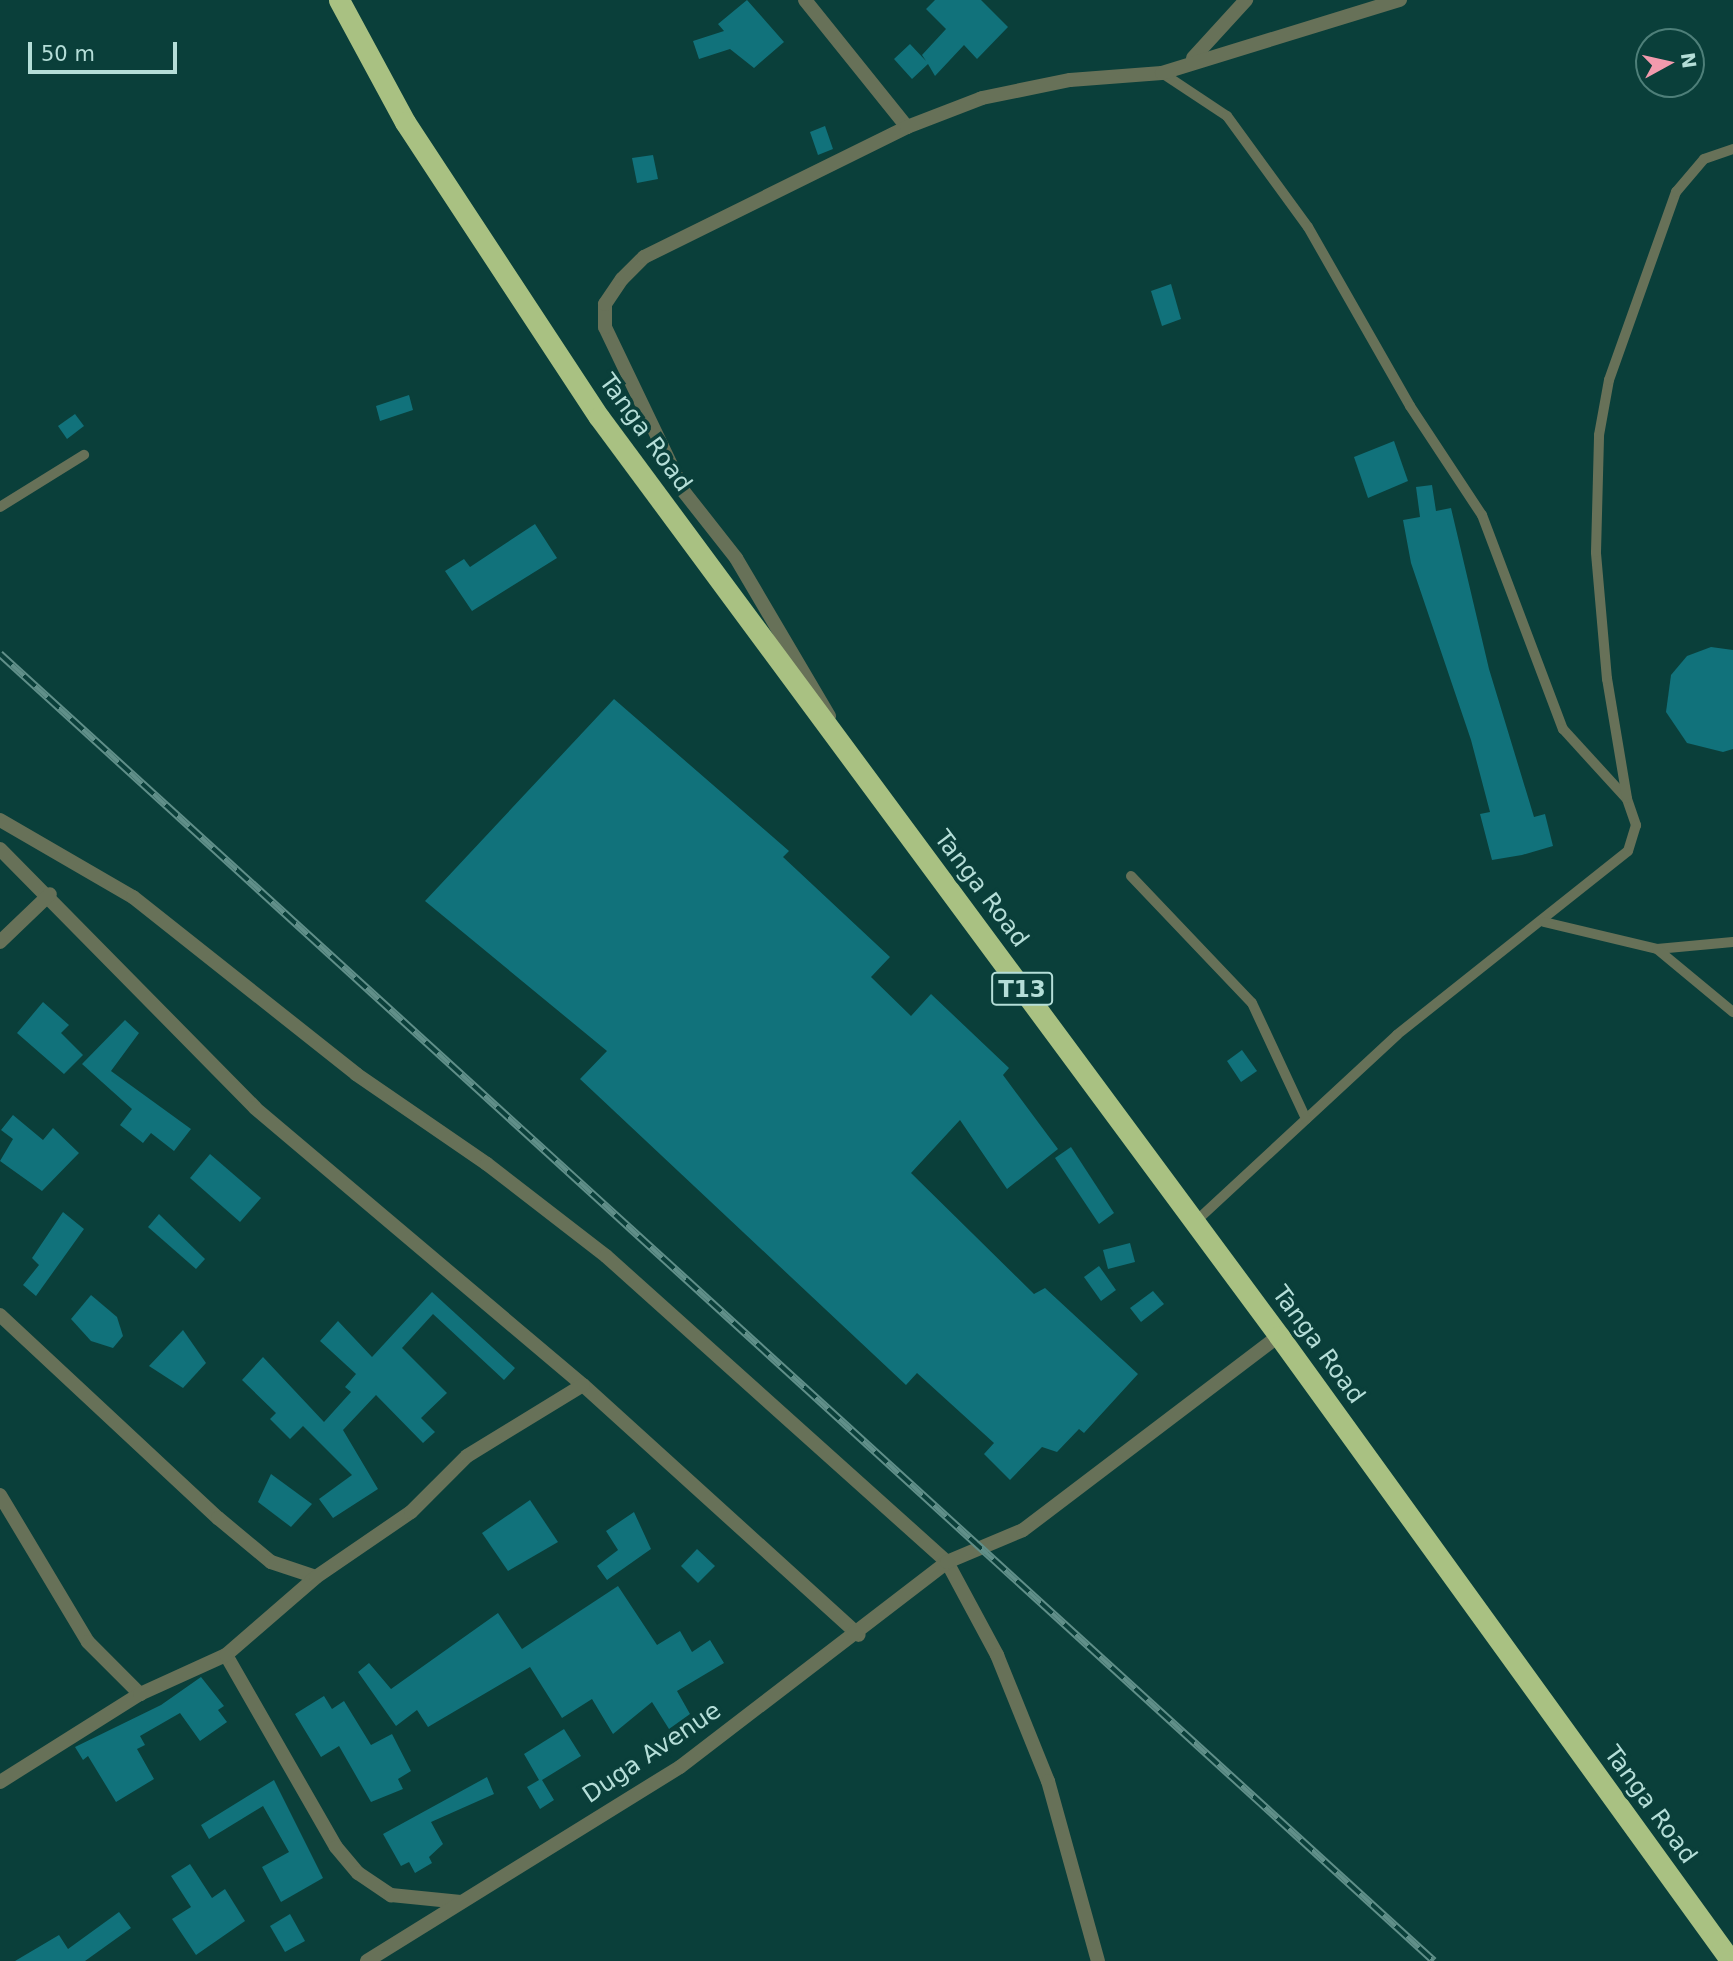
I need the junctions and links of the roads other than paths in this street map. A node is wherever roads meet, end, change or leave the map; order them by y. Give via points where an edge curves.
1 (340, 0) edge
2 (805, 0) edge
3 (1246, 0) edge
4 (1400, 0) edge
5 (1192, 60) junction
6 (1162, 73) junction
7 (908, 127) junction
8 (1733, 149) edge
9 (84, 455) dead end
10 (0, 507) edge
11 (850, 757) junction
12 (1627, 799) junction
13 (0, 820) edge
14 (0, 849) edge
15 (1131, 876) dead end
16 (50, 894) junction
17 (1544, 922) junction
18 (0, 942) edge
19 (1733, 942) edge
20 (1657, 949) junction
21 (1733, 1012) edge
22 (1306, 1119) junction
23 (1195, 1222) junction
24 (0, 1315) edge
25 (1279, 1336) junction
26 (583, 1385) junction
27 (0, 1494) edge
28 (947, 1562) junction
29 (316, 1577) junction
30 (859, 1635) junction
31 (226, 1655) junction
32 (140, 1694) junction
33 (0, 1782) edge
34 (461, 1902) junction
35 (367, 1961) edge
36 (1098, 1961) edge
37 (1731, 1961) edge

1 - 11 highway, Tanga Road / T13 via 405,122 599,417
2 - 7 street
3 - 5 street
4 - 5 street
5 - 6 street
6 - 7 street via 1070,80 982,98
6 - 12 lane via 1227,116 1308,227 1410,406 1482,515 1563,729
7 - 11 street via 644,257 605,304 605,327 684,492 743,569
8 - 12 lane via 1704,159 1676,191 1609,380 1599,435 1596,552 1606,679
9 - 10 lane
11 - 23 highway, Tanga Road / T13
12 - 17 lane via 1636,825 1628,851
13 - 28 street via 133,897 356,1074 488,1164 606,1256
14 - 16 street
15 - 22 lane via 1252,1003
16 - 18 street
16 - 26 street via 255,1108
17 - 20 lane
17 - 22 lane via 1397,1035
19 - 20 lane
20 - 21 lane
22 - 23 lane
23 - 25 highway, Tanga Road / T13
24 - 29 street via 271,1562
25 - 28 street, Duga Avenue via 1023,1530
25 - 37 highway, Tanga Road / T13
26 - 29 street via 467,1456 411,1512
26 - 30 street
27 - 32 street via 88,1642
28 - 30 street, Duga Avenue
28 - 36 street via 997,1655 1048,1781
29 - 31 street
30 - 34 street, Duga Avenue via 680,1767
31 - 32 street
31 - 34 street via 336,1847 358,1873 391,1895
32 - 33 street
34 - 35 street, Duga Avenue

